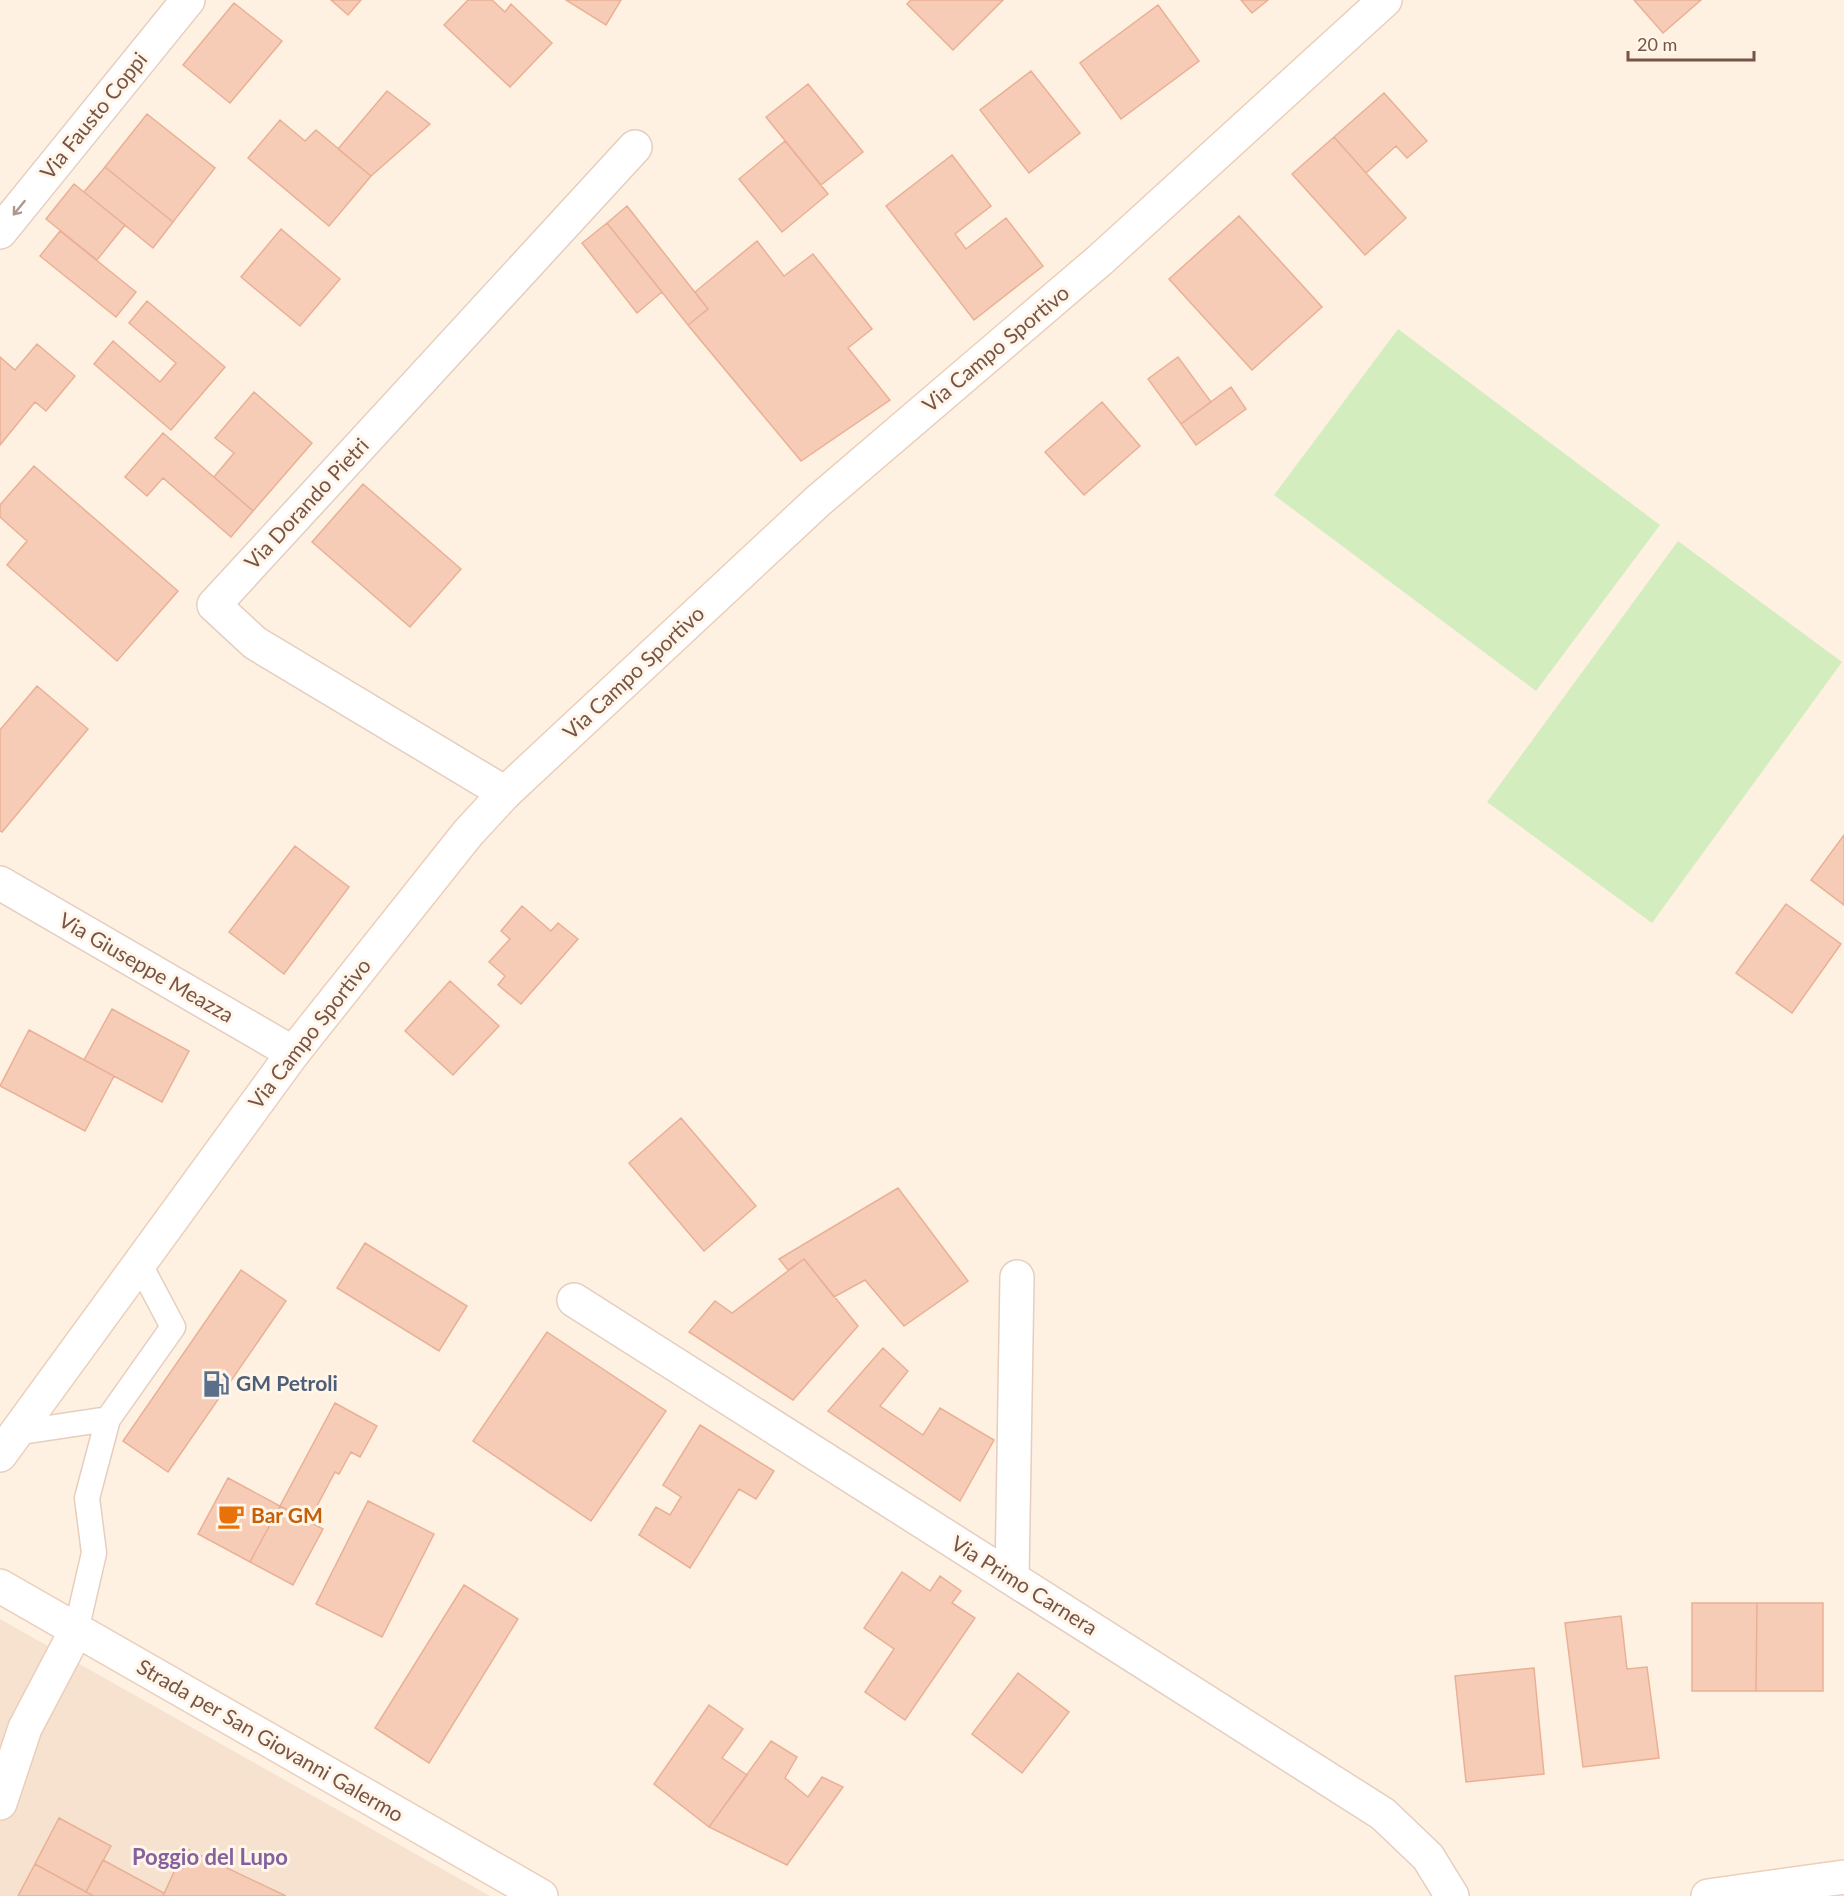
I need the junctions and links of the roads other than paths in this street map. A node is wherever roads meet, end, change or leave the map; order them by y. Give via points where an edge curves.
1 (188, 0) edge
2 (1385, 0) edge
3 (635, 147) dead end
4 (0, 232) edge
5 (505, 794) junction
6 (0, 883) edge
7 (293, 1053) junction
8 (139, 1263) junction
9 (1017, 1277) dead end
10 (574, 1300) dead end
11 (108, 1419) junction
12 (8, 1444) edge
13 (1012, 1578) junction
14 (0, 1586) edge
15 (76, 1630) junction
16 (0, 1803) edge
17 (1844, 1877) edge
18 (541, 1896) edge
19 (1452, 1896) edge
20 (1708, 1896) edge

1 -> 4 street, Via Fausto Coppi
2 - 5 street, Via Campo Sportivo via 1100,260 818,501
3 - 5 street, Via Dorando Pietri via 214,605 255,643
5 - 7 street, Via Campo Sportivo via 468,833
6 - 7 street, Via Giuseppe Meazza
7 - 8 street, Via Campo Sportivo
8 - 11 lane via 172,1327
8 - 12 street, Via Campo Sportivo
9 - 13 street
10 - 13 street, Via Primo Carnera
11 - 12 lane
11 - 15 lane via 87,1498 94,1553
13 - 19 street, Via Primo Carnera via 1383,1814 1428,1857
14 - 15 street, Strada per San Giovanni Galermo
15 - 16 street via 25,1728
15 - 18 street, Strada per San Giovanni Galermo
17 - 20 street

